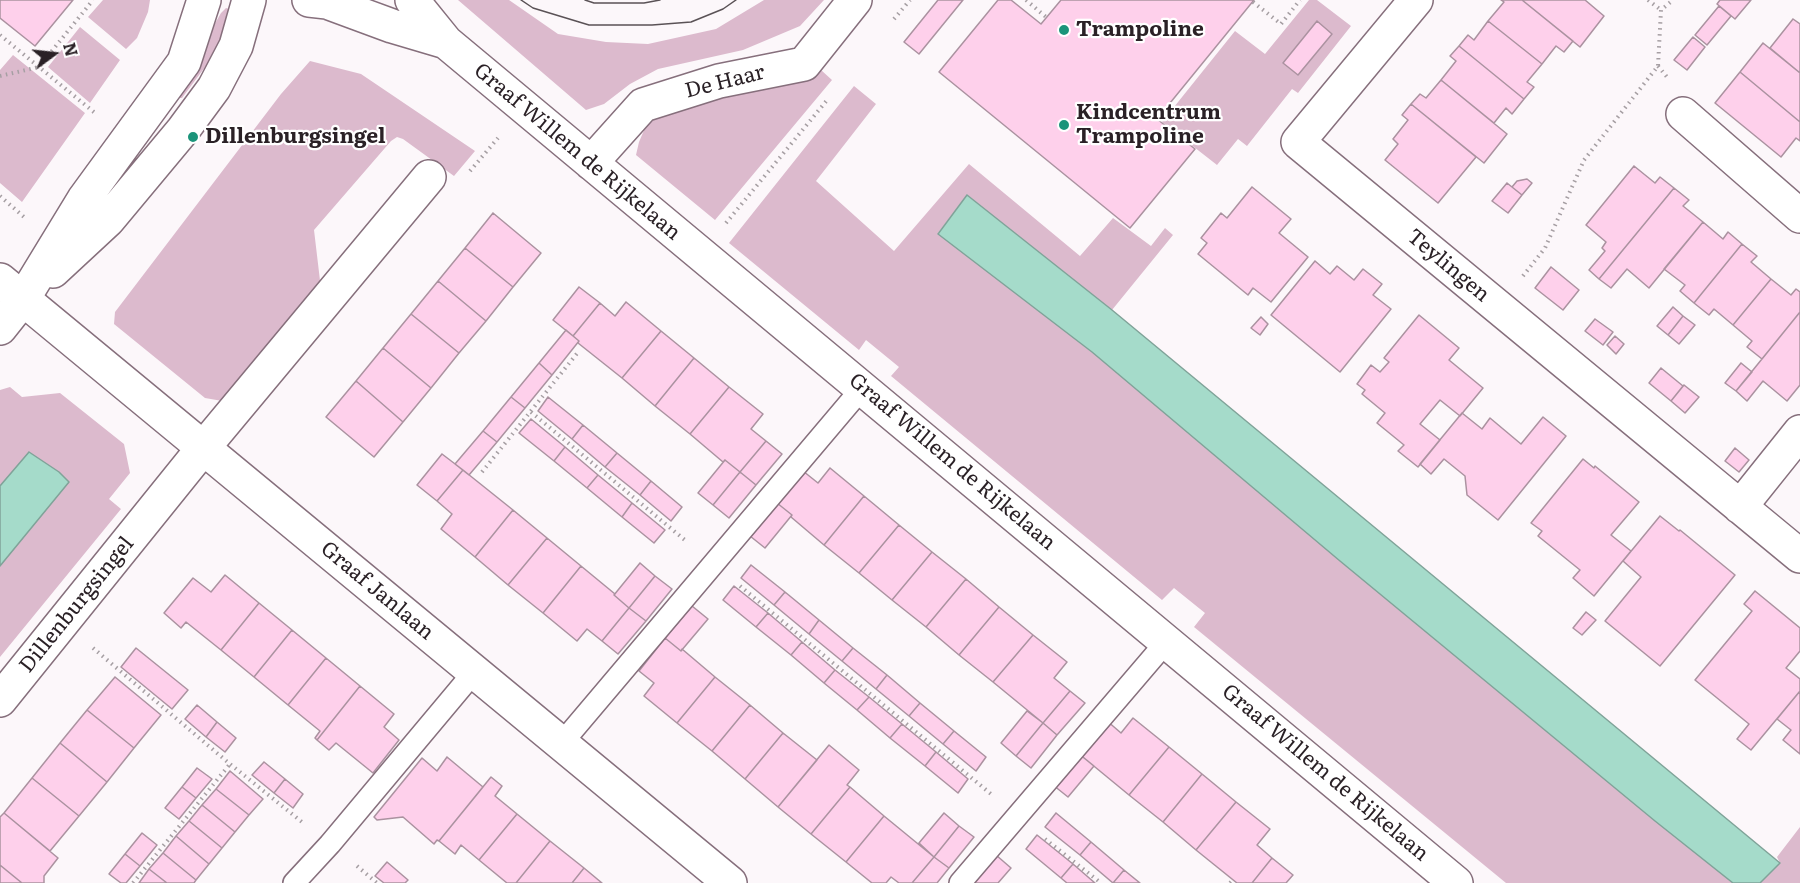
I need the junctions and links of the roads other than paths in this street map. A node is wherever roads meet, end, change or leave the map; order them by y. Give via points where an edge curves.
1 (204, 0) edge
2 (249, 0) edge
3 (309, 0) edge
4 (412, 0) edge
5 (855, 0) edge
6 (1416, 0) edge
7 (446, 42) junction
8 (1683, 114) dead end
9 (591, 163) junction
10 (429, 177) dead end
11 (1800, 216) edge
12 (12, 289) edge
13 (0, 328) edge
14 (863, 387) junction
15 (1800, 432) edge
16 (204, 447) junction
17 (1740, 507) junction
18 (1800, 556) edge
19 (1167, 641) junction
20 (474, 672) junction
21 (0, 700) edge
22 (561, 744) junction
23 (294, 883) edge
24 (730, 883) edge
25 (960, 883) edge
26 (1456, 883) edge

1 - 12 street via 184,62 84,200
2 - 12 street via 236,45 214,88 183,130 108,220
3 - 7 street, Graaf Willem de Rijkelaan via 327,2
4 - 7 street, Graaf Willem de Rijkelaan
5 - 9 street, De Haar via 804,63 719,81 643,105
6 - 17 street, Teylingen via 1298,142
7 - 9 street, Graaf Willem de Rijkelaan
8 - 11 street
9 - 14 street, Graaf Willem de Rijkelaan
10 - 16 street, Dillenburgsingel
12 - 13 street
12 - 16 street, Graaf Janlaan
14 - 19 street, Graaf Willem de Rijkelaan
14 - 22 lane
15 - 17 street
16 - 20 street, Graaf Janlaan
16 - 21 street, Dillenburgsingel
17 - 18 street, Teylingen
19 - 25 lane
19 - 26 street, Graaf Willem de Rijkelaan
20 - 22 street, Graaf Janlaan
20 - 23 lane
22 - 24 street, Graaf Janlaan

